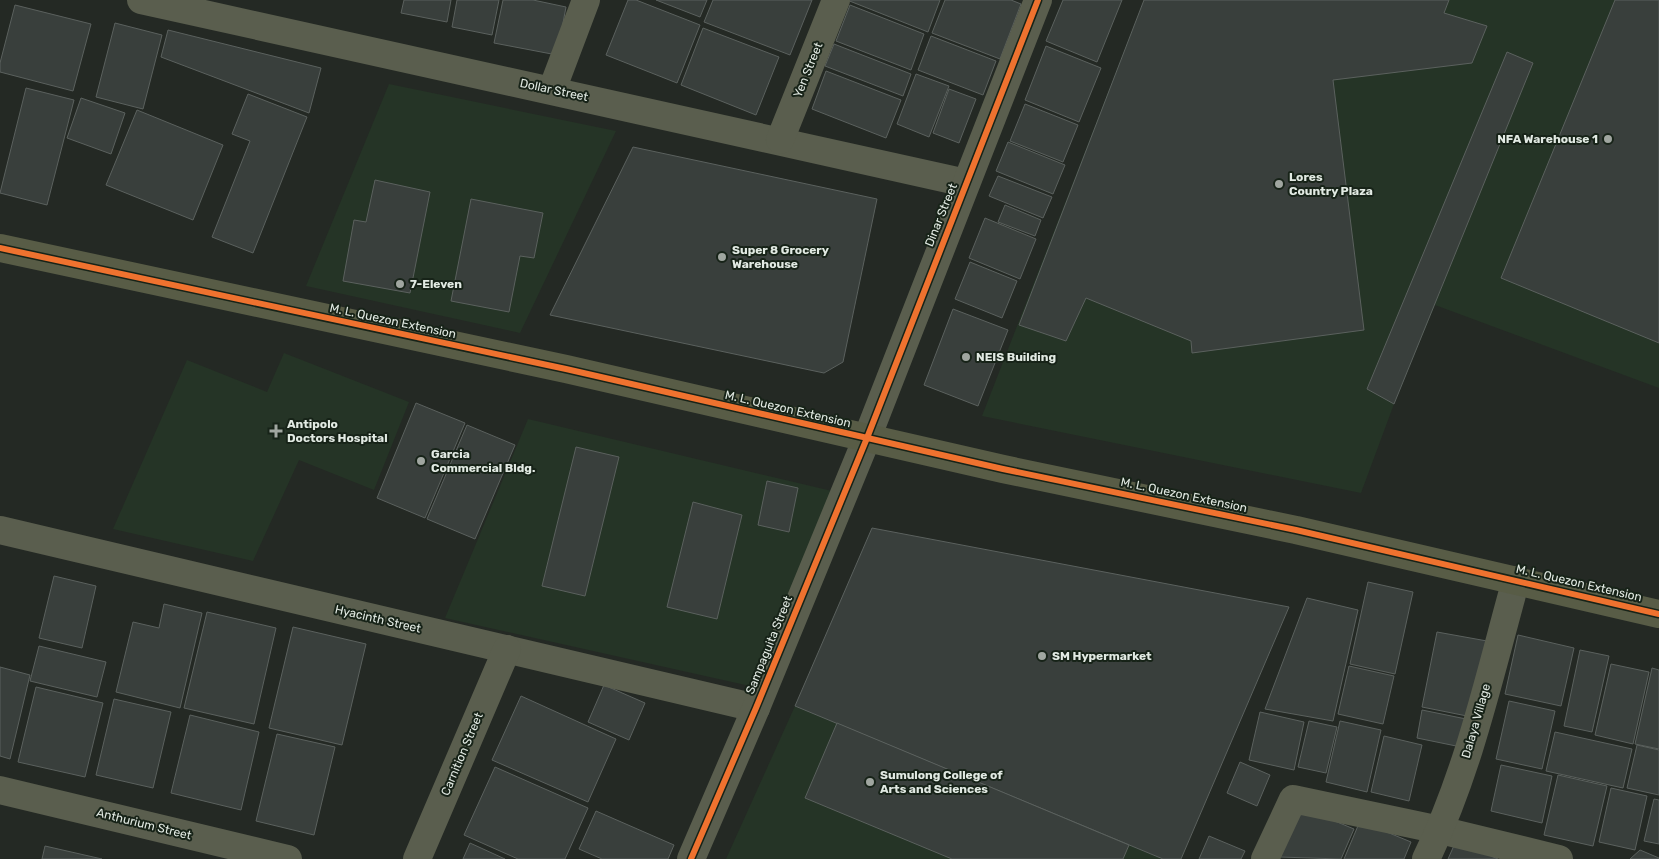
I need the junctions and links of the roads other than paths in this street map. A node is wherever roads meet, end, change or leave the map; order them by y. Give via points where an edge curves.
1 (141, 0) edge
2 (586, 0) edge
3 (836, 0) edge
4 (1038, 0) edge
5 (552, 90) junction
6 (780, 140) junction
7 (966, 183) junction
8 (0, 248) edge
9 (867, 438) junction
10 (0, 530) edge
11 (1516, 580) junction
12 (1659, 614) edge
13 (507, 649) junction
14 (756, 708) junction
15 (0, 790) edge
16 (1440, 830) junction
17 (288, 859) edge
18 (417, 859) edge
19 (690, 859) edge
20 (1265, 859) edge
21 (1426, 859) edge
22 (1559, 859) edge

1 - 5 street, Dollar Street
2 - 5 street
3 - 6 street, Yen Street
4 - 7 street, Dinar Street
5 - 6 street, Dollar Street
6 - 7 street, Dollar Street
7 - 9 street, Dinar Street
8 - 9 main road, M. L. Quezon Extension via 566,369
9 - 11 main road, M. L. Quezon Extension
9 - 14 street, Sampaguita Street
10 - 13 street, Hyacinth Street
11 - 12 main road, M. L. Quezon Extension
11 - 16 street, Dalaya Village via 1464,764
13 - 14 street, Hyacinth Street
13 - 18 street, Carnition Street
14 - 19 street, Sampaguita Street
15 - 17 street, Anthurium Street
16 - 20 street via 1293,799
16 - 21 street, Dalaya Village
16 - 22 street

